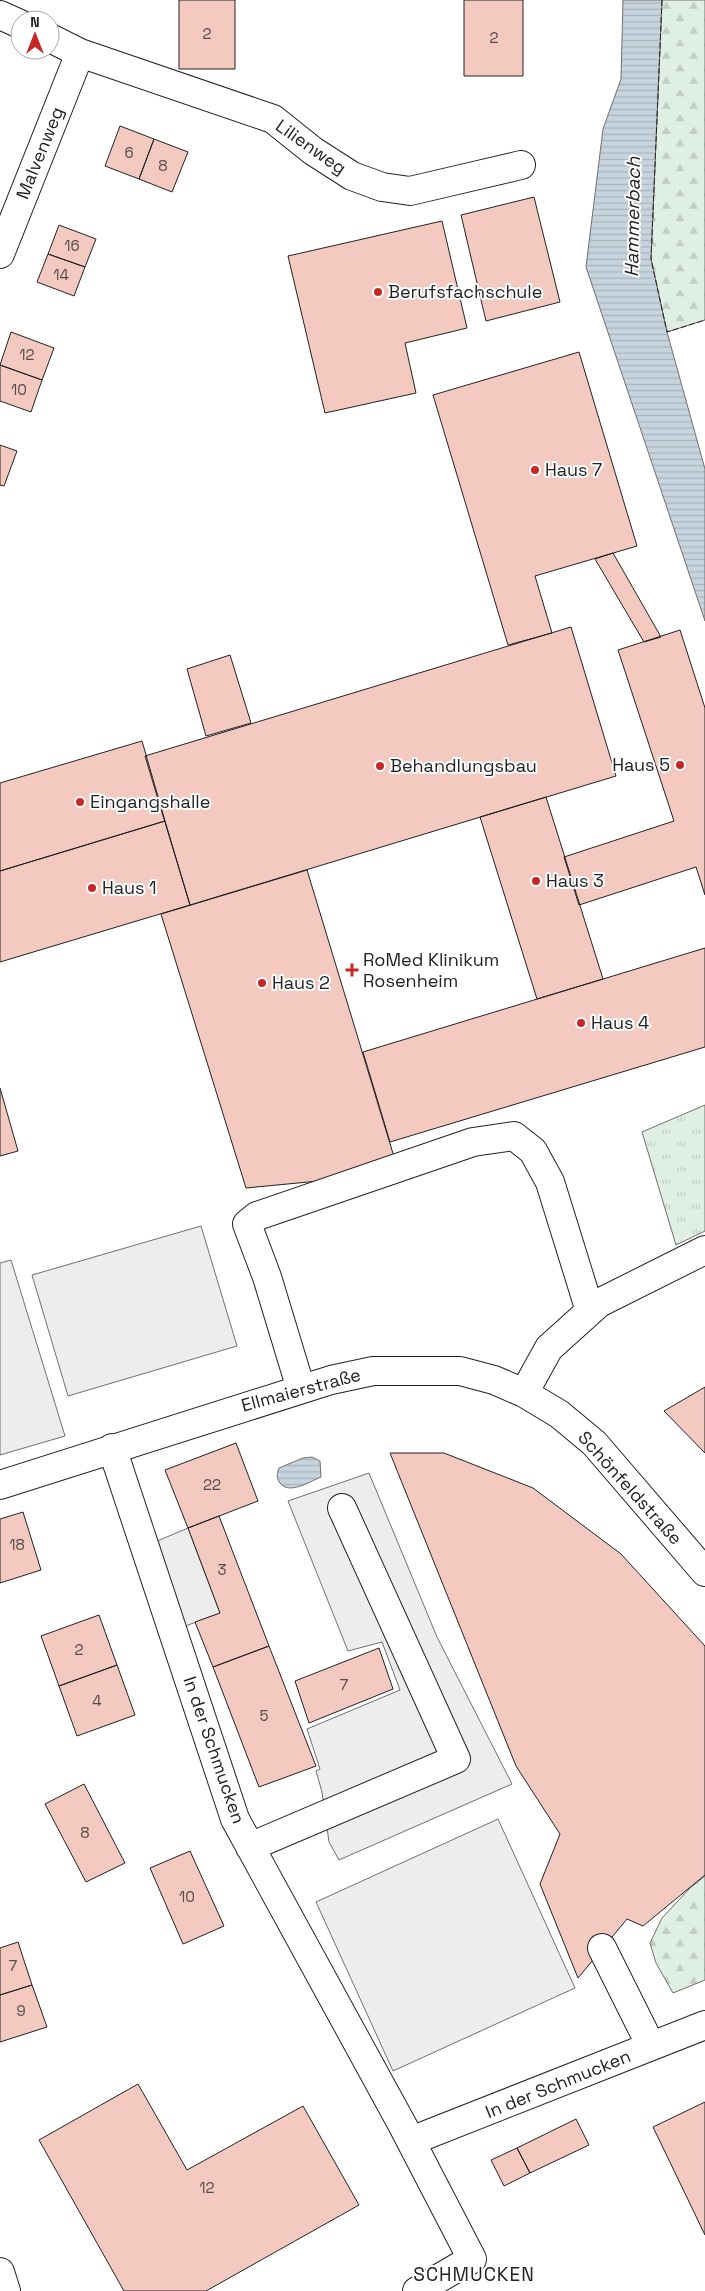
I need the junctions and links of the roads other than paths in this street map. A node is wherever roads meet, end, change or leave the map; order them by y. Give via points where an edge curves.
1 (60, 43) edge
2 (80, 52) junction
3 (521, 164) dead end
4 (0, 254) edge
5 (705, 1250) edge
6 (590, 1311) junction
7 (301, 1389) junction
8 (524, 1393) junction
9 (112, 1448) junction
10 (0, 1485) edge
11 (342, 1508) dead end
12 (705, 1572) edge
13 (250, 1847) junction
14 (602, 1948) dead end
15 (705, 2025) edge
16 (652, 2046) junction
17 (411, 2141) junction
18 (0, 2272) edge
19 (6, 2291) edge
20 (417, 2291) edge

1 - 2 street, Lilienweg
2 - 3 street, Lilienweg via 272,119 352,176 382,187 410,191
2 - 4 street, Malvenweg
5 - 6 street via 599,1303
6 - 7 street via 550,1182 534,1151 514,1136 474,1142 257,1216 247,1224 267,1277
6 - 8 street via 549,1348
7 - 8 street, Ellmaierstraße via 373,1371 460,1371 494,1380
7 - 9 street, Ellmaierstraße
8 - 12 street, Schönfeldstraße via 559,1414 594,1443
9 - 10 street, Ellmaierstraße
9 - 13 street, In der Schmucken via 235,1818
11 - 13 street via 456,1759
13 - 17 street, In der Schmucken
14 - 16 street
15 - 16 street, In der Schmucken
16 - 17 street, In der Schmucken
17 - 20 street, In der Schmucken via 472,2259
18 - 19 street

